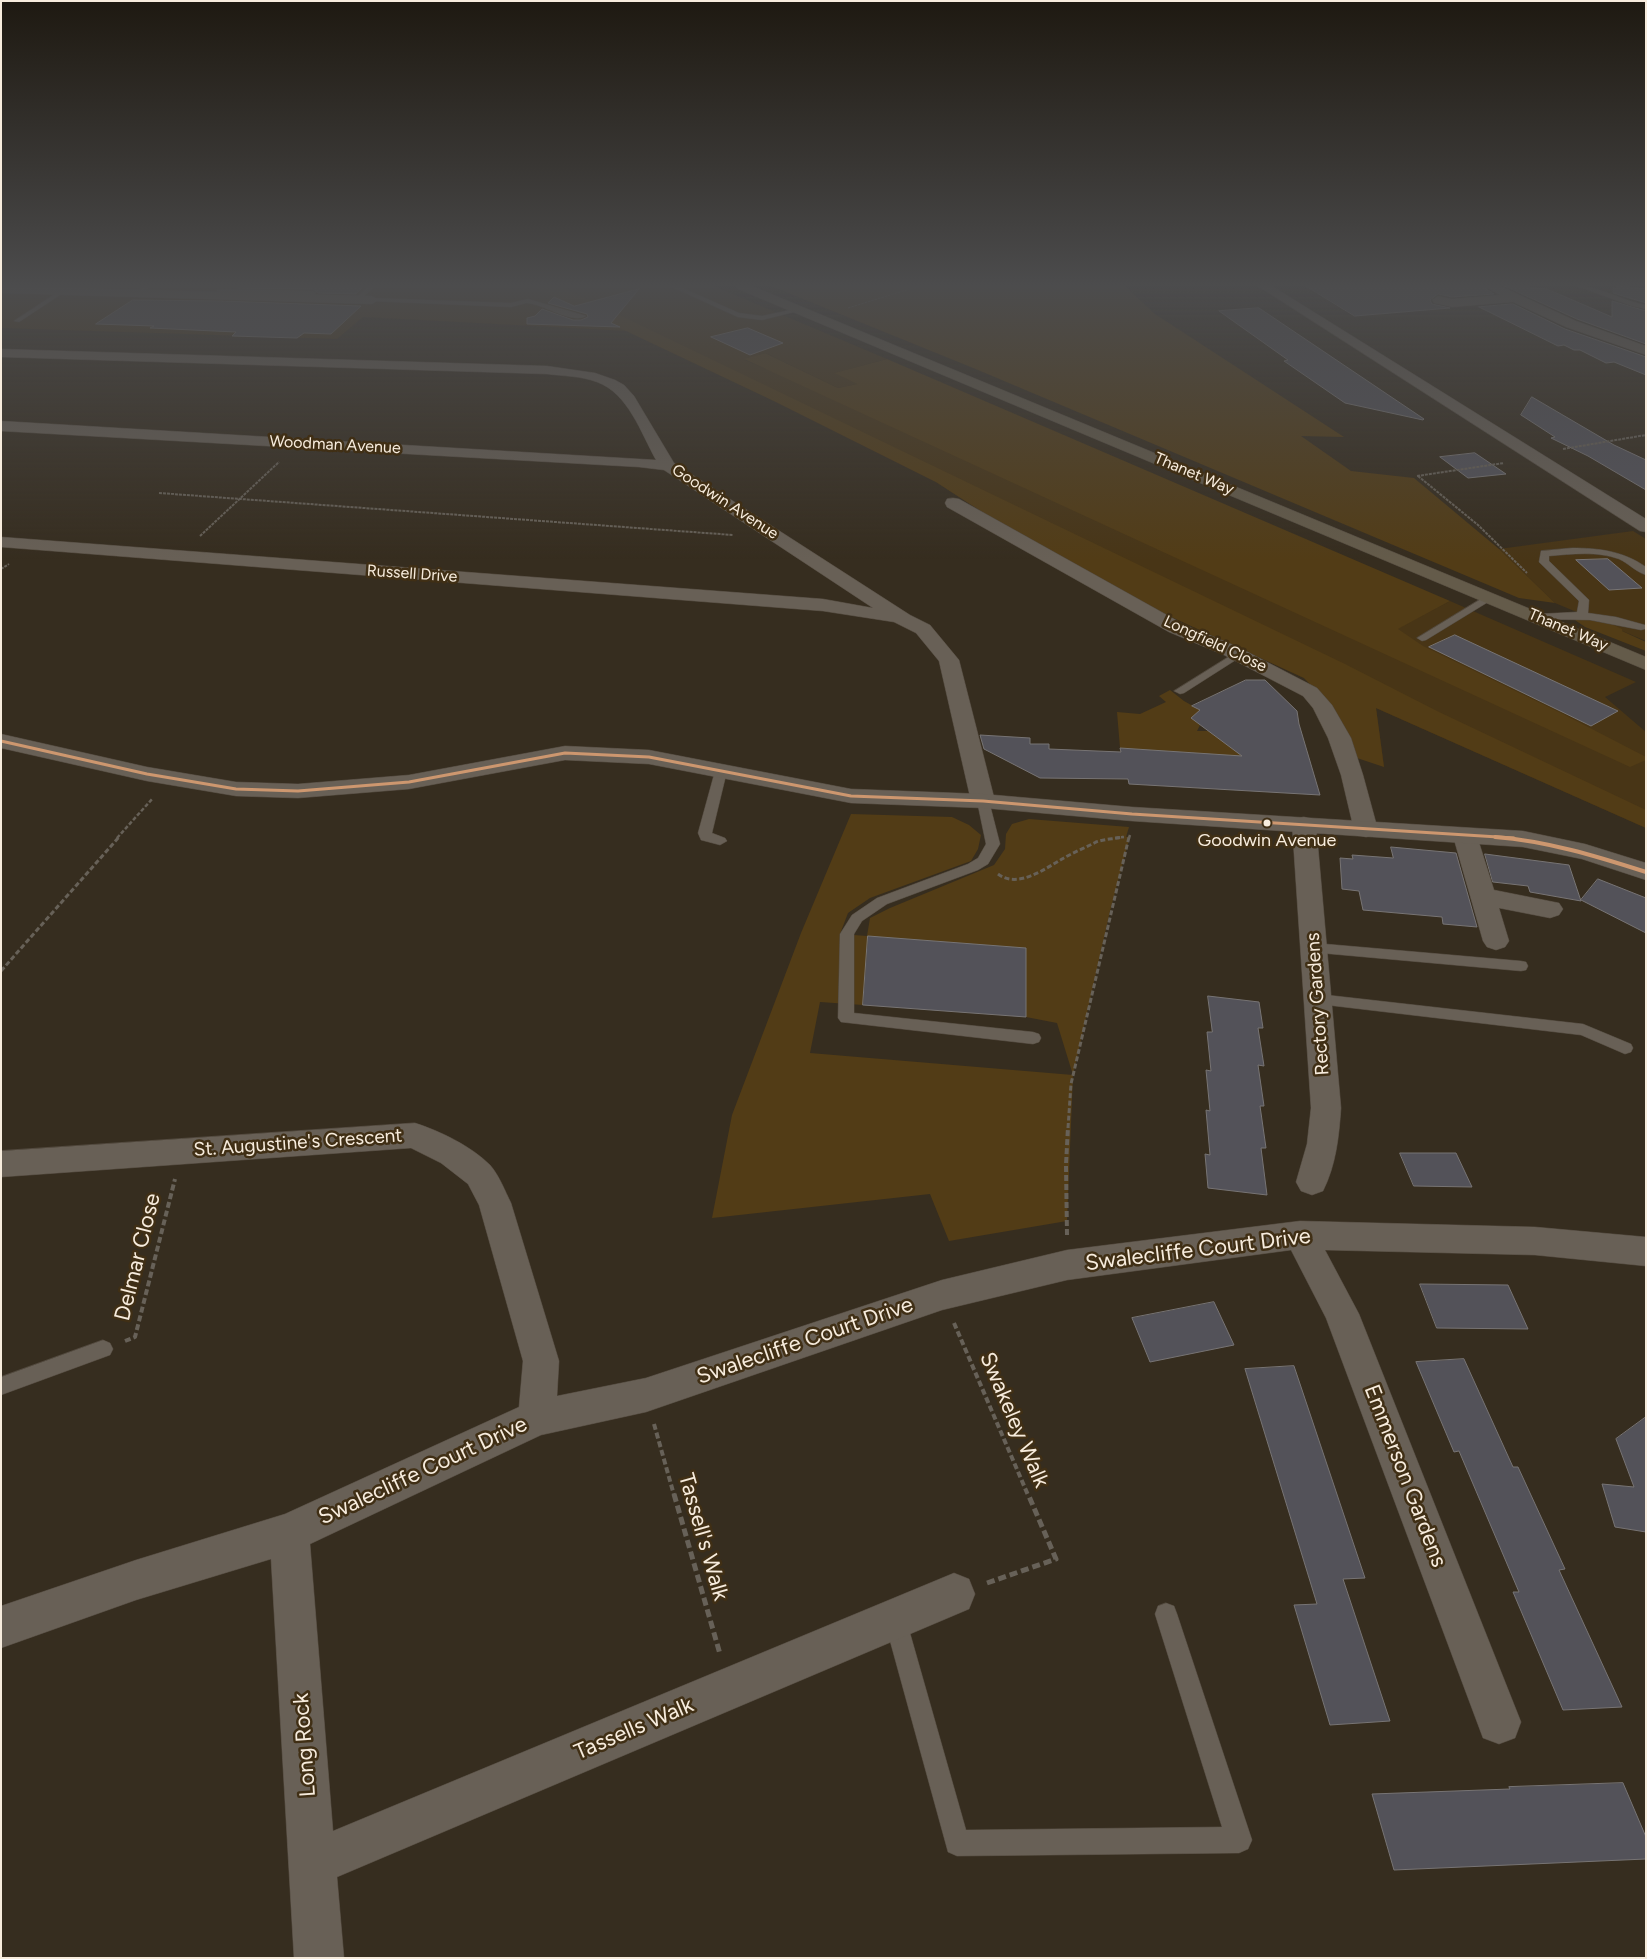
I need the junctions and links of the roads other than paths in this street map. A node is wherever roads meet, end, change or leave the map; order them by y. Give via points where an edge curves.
1 (596, 377) edge
2 (963, 377) edge
3 (1408, 377) edge
4 (1, 426) edge
5 (668, 466) junction
6 (953, 503) dead end
7 (1646, 527) edge
8 (1, 542) edge
9 (1646, 572) edge
10 (841, 578) junction
11 (1489, 597) junction
12 (823, 605) junction
13 (1582, 615) junction
14 (1538, 617) junction
15 (903, 619) junction
16 (1640, 627) edge
17 (1422, 638) dead end
18 (1238, 654) junction
19 (1646, 664) edge
20 (1180, 691) dead end
21 (1, 741) edge
22 (720, 770) junction
23 (983, 801) junction
24 (1304, 824) junction
25 (1366, 830) junction
26 (1465, 836) junction
27 (720, 841) dead end
28 (1646, 872) edge
29 (1483, 897) junction
30 (1550, 909) dead end
31 (1496, 941) dead end
32 (1314, 948) junction
33 (1521, 966) dead end
34 (1318, 999) junction
35 (1033, 1038) dead end
36 (1625, 1048) dead end
37 (1, 1164) edge
38 (1312, 1182) dead end
39 (1300, 1235) junction
40 (1646, 1252) edge
41 (103, 1348) road end
42 (1, 1386) edge
43 (537, 1418) junction
44 (289, 1533) junction
45 (954, 1594) road end
46 (1166, 1614) dead end
47 (895, 1619) junction
48 (1, 1627) edge
49 (1499, 1722) dead end
50 (314, 1863) junction
51 (319, 1958) edge

1 - 5 street, Goodwin Avenue via 621,388
2 - 11 main road, Thanet Way
3 - 7 street
4 - 5 street, Woodman Avenue
5 - 10 street, Goodwin Avenue
6 - 18 street, Longfield Close via 979,528 1176,628
8 - 12 street, Russell Drive
9 - 13 lane via 1616,554 1590,551 1544,553 1544,562 1584,600
10 - 12 street via 844,593
10 - 15 street, Goodwin Avenue
11 - 14 main road, Thanet Way
11 - 17 lane
12 - 15 street, Russell Drive
13 - 14 lane
13 - 16 lane
14 - 19 main road, Thanet Way
15 - 23 street, Goodwin Avenue via 923,629 949,660
18 - 20 lane
18 - 25 street, Longfield Close via 1310,692 1321,702 1342,743
21 - 22 street via 170,779 236,789 298,791 409,782 565,752 649,757
22 - 23 street via 851,796
22 - 27 lane via 704,833 706,837
23 - 24 street via 1131,825
23 - 35 lane via 993,844 983,861 882,902 857,918 847,934 846,1018
24 - 25 street
24 - 32 street, Rectory Gardens
25 - 26 street
26 - 28 street via 1523,839 1577,849
26 - 29 street
29 - 30 street
29 - 31 street
32 - 33 lane
32 - 34 street, Rectory Gardens
34 - 36 lane via 1583,1030
34 - 38 street, Rectory Gardens via 1326,1108 1323,1144
37 - 43 street, St. Augustine's Crescent via 415,1135 452,1154 479,1175 495,1203 541,1361
39 - 40 street, Swalecliffe Court Drive via 1535,1241
39 - 43 street, Swalecliffe Court Drive via 1068,1265 942,1295 646,1395
39 - 49 street, Emmerson Gardens via 1342,1314
41 - 42 lane
43 - 44 street, Swalecliffe Court Drive
44 - 48 street, Swalecliffe Court Drive via 136,1580
44 - 50 street, Long Rock
45 - 47 street, Tassells Walk
46 - 47 lane via 1239,1840 957,1843
47 - 50 street, Tassells Walk
50 - 51 street, Long Rock

